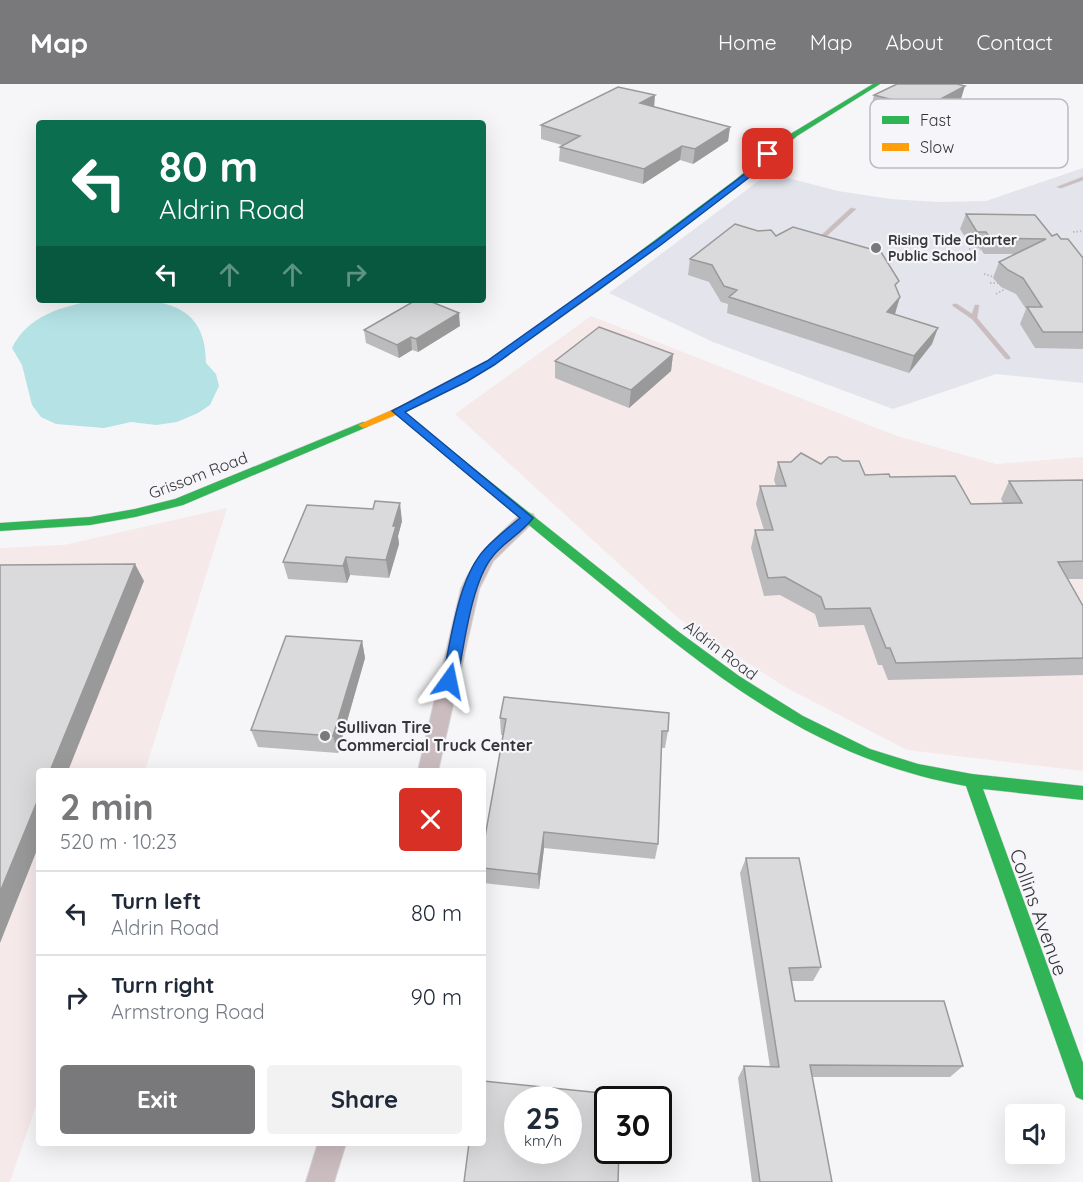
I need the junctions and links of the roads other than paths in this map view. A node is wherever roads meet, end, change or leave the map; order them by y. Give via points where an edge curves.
1 (877, 84) edge
2 (1083, 178) edge
3 (1059, 187) dead end
4 (853, 209) dead end
5 (815, 244) edge
6 (955, 305) dead end
7 (977, 306) dead end
8 (974, 318) junction
9 (1008, 358) dead end
10 (398, 411) junction
11 (527, 518) junction
12 (0, 527) edge
13 (429, 768) edge
14 (972, 781) junction
15 (1083, 794) edge
16 (1083, 1090) edge
17 (331, 1146) edge
18 (320, 1182) edge

1 - 10 street, Grissom Road via 792,136 635,261 491,363
2 - 3 lane
4 - 5 lane
6 - 8 lane
7 - 8 lane
8 - 9 lane
10 - 11 street, Aldrin Road
10 - 12 street, Grissom Road via 151,511 69,525
11 - 13 street via 489,553 470,589
11 - 14 street, Aldrin Road via 690,649 780,712 820,734 908,768
14 - 15 street, Aldrin Road
14 - 16 street, Collins Avenue
17 - 18 street

